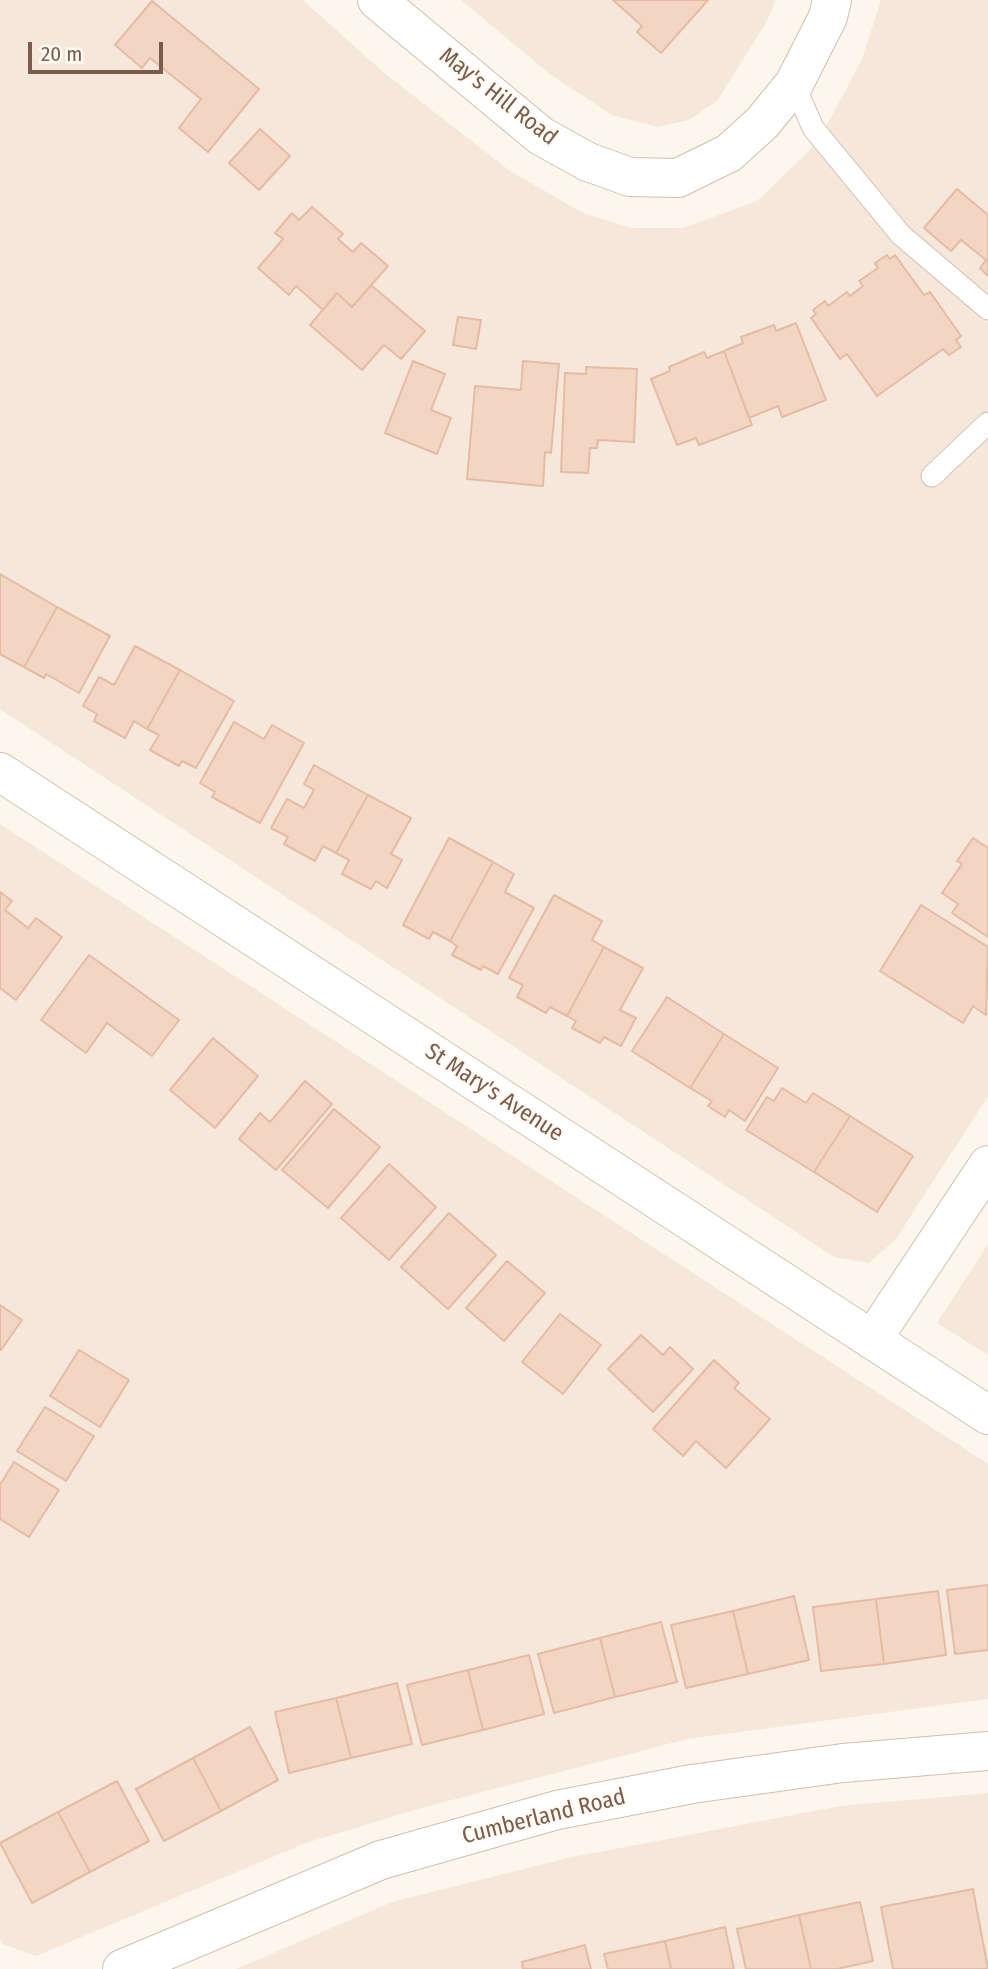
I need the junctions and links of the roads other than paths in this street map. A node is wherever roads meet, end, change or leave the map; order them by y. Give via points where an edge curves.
1 (377, 0) edge
2 (832, 0) edge
3 (793, 83) junction
4 (988, 309) edge
5 (988, 423) edge
6 (932, 475) dead end
7 (0, 772) edge
8 (988, 1165) edge
9 (872, 1340) junction
10 (988, 1415) edge
11 (988, 1751) edge
12 (122, 1969) edge

1 - 3 street, May's Hill Road via 541,136 588,162 629,177 678,178 729,153
2 - 3 street, May's Hill Road via 828,18
3 - 4 lane via 813,128 901,235
5 - 6 lane
7 - 9 street, St Mary's Avenue
8 - 9 street
9 - 10 street, St Mary's Avenue
11 - 12 street, Cumberland Road via 802,1768 557,1810 381,1860

